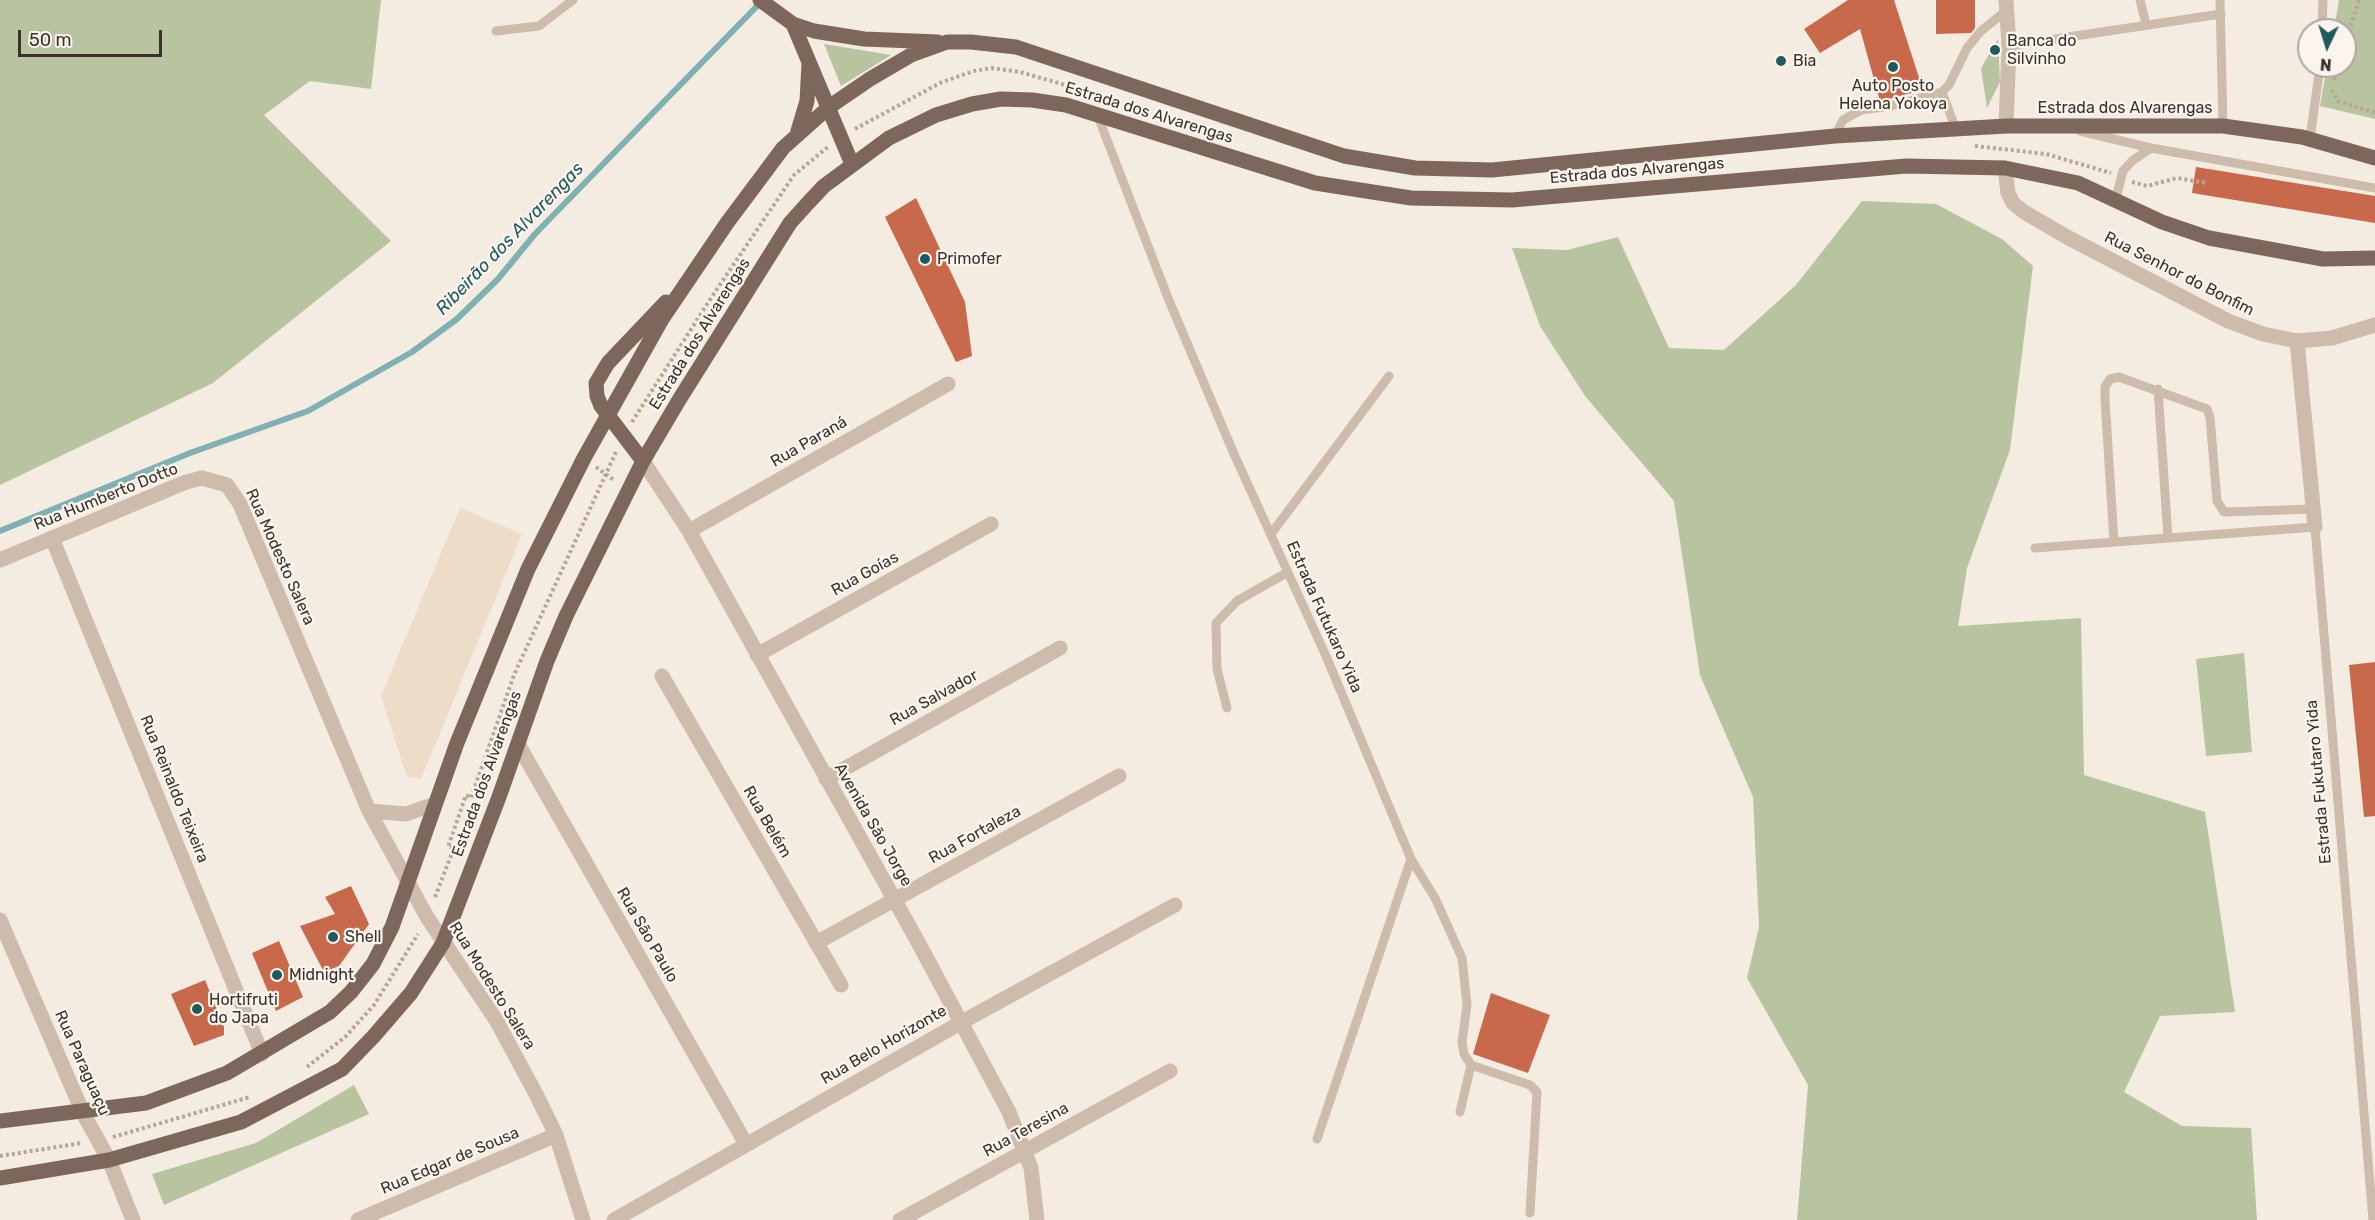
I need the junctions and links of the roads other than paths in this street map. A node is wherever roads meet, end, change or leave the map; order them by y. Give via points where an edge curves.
1 (573, 0) edge
2 (760, 0) edge
3 (2140, 0) edge
4 (2220, 0) edge
5 (2323, 0) edge
6 (2006, 5) edge
7 (2221, 14) junction
8 (2322, 18) edge
9 (793, 24) junction
10 (2146, 24) junction
11 (496, 31) dead end
12 (947, 42) junction
13 (2009, 46) junction
14 (809, 58) junction
15 (2318, 78) edge
16 (1942, 92) junction
17 (830, 107) junction
18 (1097, 114) junction
19 (2006, 126) junction
20 (2223, 126) junction
21 (1955, 127) junction
22 (2069, 128) junction
23 (796, 134) junction
24 (1835, 136) junction
25 (2310, 139) junction
26 (2151, 148) junction
27 (2375, 158) edge
28 (852, 164) junction
29 (2005, 168) junction
30 (2375, 188) edge
31 (2116, 198) junction
32 (2375, 258) edge
33 (689, 278) junction
34 (2375, 325) edge
35 (2297, 341) junction
36 (1389, 376) dead end
37 (948, 384) dead end
38 (2158, 389) junction
39 (608, 417) junction
40 (643, 461) junction
41 (227, 485) joint
42 (2314, 508) junction
43 (991, 524) dead end
44 (2315, 527) junction
45 (689, 531) junction
46 (1271, 534) junction
47 (52, 538) junction
48 (2168, 538) junction
49 (2114, 542) junction
50 (2035, 548) dead end
51 (0, 560) edge
52 (1288, 572) junction
53 (1060, 648) dead end
54 (757, 655) junction
55 (662, 676) dead end
56 (1227, 708) dead end
57 (518, 744) junction
58 (1119, 776) dead end
59 (826, 779) junction
60 (435, 804) junction
61 (369, 811) junction
62 (1411, 859) junction
63 (408, 884) junction
64 (895, 900) junction
65 (1175, 905) dead end
66 (0, 920) edge
67 (443, 943) junction
68 (816, 943) junction
69 (841, 985) dead end
70 (962, 1022) junction
71 (262, 1054) junction
72 (1471, 1065) junction
73 (1170, 1071) dead end
74 (1460, 1112) dead end
75 (83, 1113) junction
76 (0, 1121) edge
77 (556, 1135) junction
78 (1317, 1139) dead end
79 (746, 1144) junction
80 (1025, 1152) junction
81 (109, 1160) junction
82 (0, 1178) edge
83 (1530, 1213) dead end
84 (133, 1220) edge
85 (358, 1220) edge
86 (583, 1220) edge
87 (614, 1220) edge
88 (900, 1220) edge
89 (1038, 1220) edge
90 (2373, 1220) edge

1 - 11 lane via 539,26
2 - 9 main road
3 - 10 lane
4 - 7 lane
5 - 8 lane
6 - 13 street
6 - 16 lane via 1967,48
7 - 10 lane
7 - 20 lane
9 - 12 main road via 851,37
9 - 14 main road
10 - 13 lane
12 - 17 main road, Estrada dos Alvarengas via 900,61
12 - 24 main road, Estrada dos Alvarengas via 999,44 1032,51 1344,156 1415,168 1492,170
13 - 19 street
14 - 17 main road
14 - 23 main road via 807,101
15 - 25 lane
16 - 21 lane
16 - 24 lane via 1861,110 1843,120
17 - 23 main road, Estrada dos Alvarengas
17 - 28 main road
18 - 28 main road, Estrada dos Alvarengas via 1032,100 989,100 917,122
18 - 29 main road, Estrada dos Alvarengas via 1306,180 1352,191 1412,198 1512,200 1906,166
18 - 46 lane, Estrada Futukaro Yida via 1168,298
19 - 21 main road, Estrada dos Alvarengas
19 - 22 main road, Estrada dos Alvarengas
20 - 22 main road, Estrada dos Alvarengas
20 - 25 main road, Estrada dos Alvarengas
21 - 24 main road, Estrada dos Alvarengas
22 - 26 lane
23 - 33 main road, Estrada dos Alvarengas
25 - 27 main road, Estrada dos Alvarengas
26 - 30 lane
26 - 31 lane via 2132,161 2120,177
28 - 40 main road, Estrada dos Alvarengas via 824,186 790,223
29 - 31 main road, Estrada dos Alvarengas via 2078,183
29 - 35 street, Rua Senhor do Bonfim via 2013,203 2058,232 2228,321
31 - 32 main road, Estrada dos Alvarengas via 2163,222 2220,241 2323,259
33 - 39 main road, Estrada dos Alvarengas via 637,361
33 - 39 main road via 601,371 596,383 597,396
34 - 35 street, Rua Senhor do Bonfim via 2332,338
35 - 42 street, Estrada Fukutaro Yida
36 - 46 lane
37 - 45 street, Rua Paraná
38 - 42 lane via 2206,409 2210,417 2217,501 2224,512
38 - 48 lane
38 - 49 lane via 2119,378 2110,379 2105,387
39 - 40 main road
39 - 60 main road, Estrada dos Alvarengas via 528,569
40 - 45 street, Avenida São Jorge
40 - 57 main road, Estrada dos Alvarengas via 566,616
41 - 47 street, Rua Humberto Dotto via 202,478 186,482
41 - 61 street, Rua Modesto Salera via 240,504
42 - 44 street, Estrada Fukutaro Yida
43 - 54 street, Rua Goías
44 - 48 lane
44 - 90 lane, Estrada Fukutaro Yida
45 - 54 street, Avenida São Jorge
46 - 52 lane, Estrada Futukaro Yida
47 - 51 street, Rua Humberto Dotto
47 - 71 street, Rua Reinaldo Teixeira
48 - 49 lane
49 - 50 lane
52 - 56 lane via 1237,602 1216,623 1218,669
52 - 62 lane, Estrada Futukaro Yida
53 - 59 street, Rua Salvador
54 - 59 street, Avenida São Jorge
55 - 68 street, Rua Belém
57 - 67 main road, Estrada dos Alvarengas
57 - 79 street, Rua São Paulo
58 - 64 street, Rua Fortaleza
59 - 64 street, Avenida São Jorge
60 - 61 street via 406,814
60 - 63 main road, Estrada dos Alvarengas
61 - 63 street, Rua Modesto Salera
62 - 72 lane, Estrada Futukaro Yida via 1435,898 1462,958 1467,1005 1462,1042
62 - 78 lane
63 - 67 street, Rua Modesto Salera
63 - 71 main road, Estrada dos Alvarengas via 373,964 351,992 330,1012
64 - 68 street, Rua Fortaleza
64 - 70 street, Avenida São Jorge
65 - 70 street, Rua Belo Horizonte
66 - 75 street, Rua Paraguaçu
67 - 77 street, Rua Modesto Salera via 496,1020
67 - 81 main road, Estrada dos Alvarengas via 411,993 342,1069 241,1122
68 - 69 street, Rua Belém
70 - 79 street, Rua Belo Horizonte
70 - 80 street, Avenida São Jorge via 1009,1112
71 - 75 main road, Estrada dos Alvarengas via 227,1073 146,1103
72 - 74 lane
72 - 83 lane via 1530,1085 1536,1092
73 - 80 street, Rua Teresina
75 - 76 main road, Estrada dos Alvarengas
75 - 81 street, Rua Paraguaçu
77 - 85 street, Rua Edgar de Sousa
77 - 86 street, Rua Modesto Salera
79 - 87 street, Rua Belo Horizonte
80 - 88 street, Rua Teresina
80 - 89 street, Avenida São Jorge
81 - 82 main road, Estrada dos Alvarengas
81 - 84 street, Rua Paraguaçu

